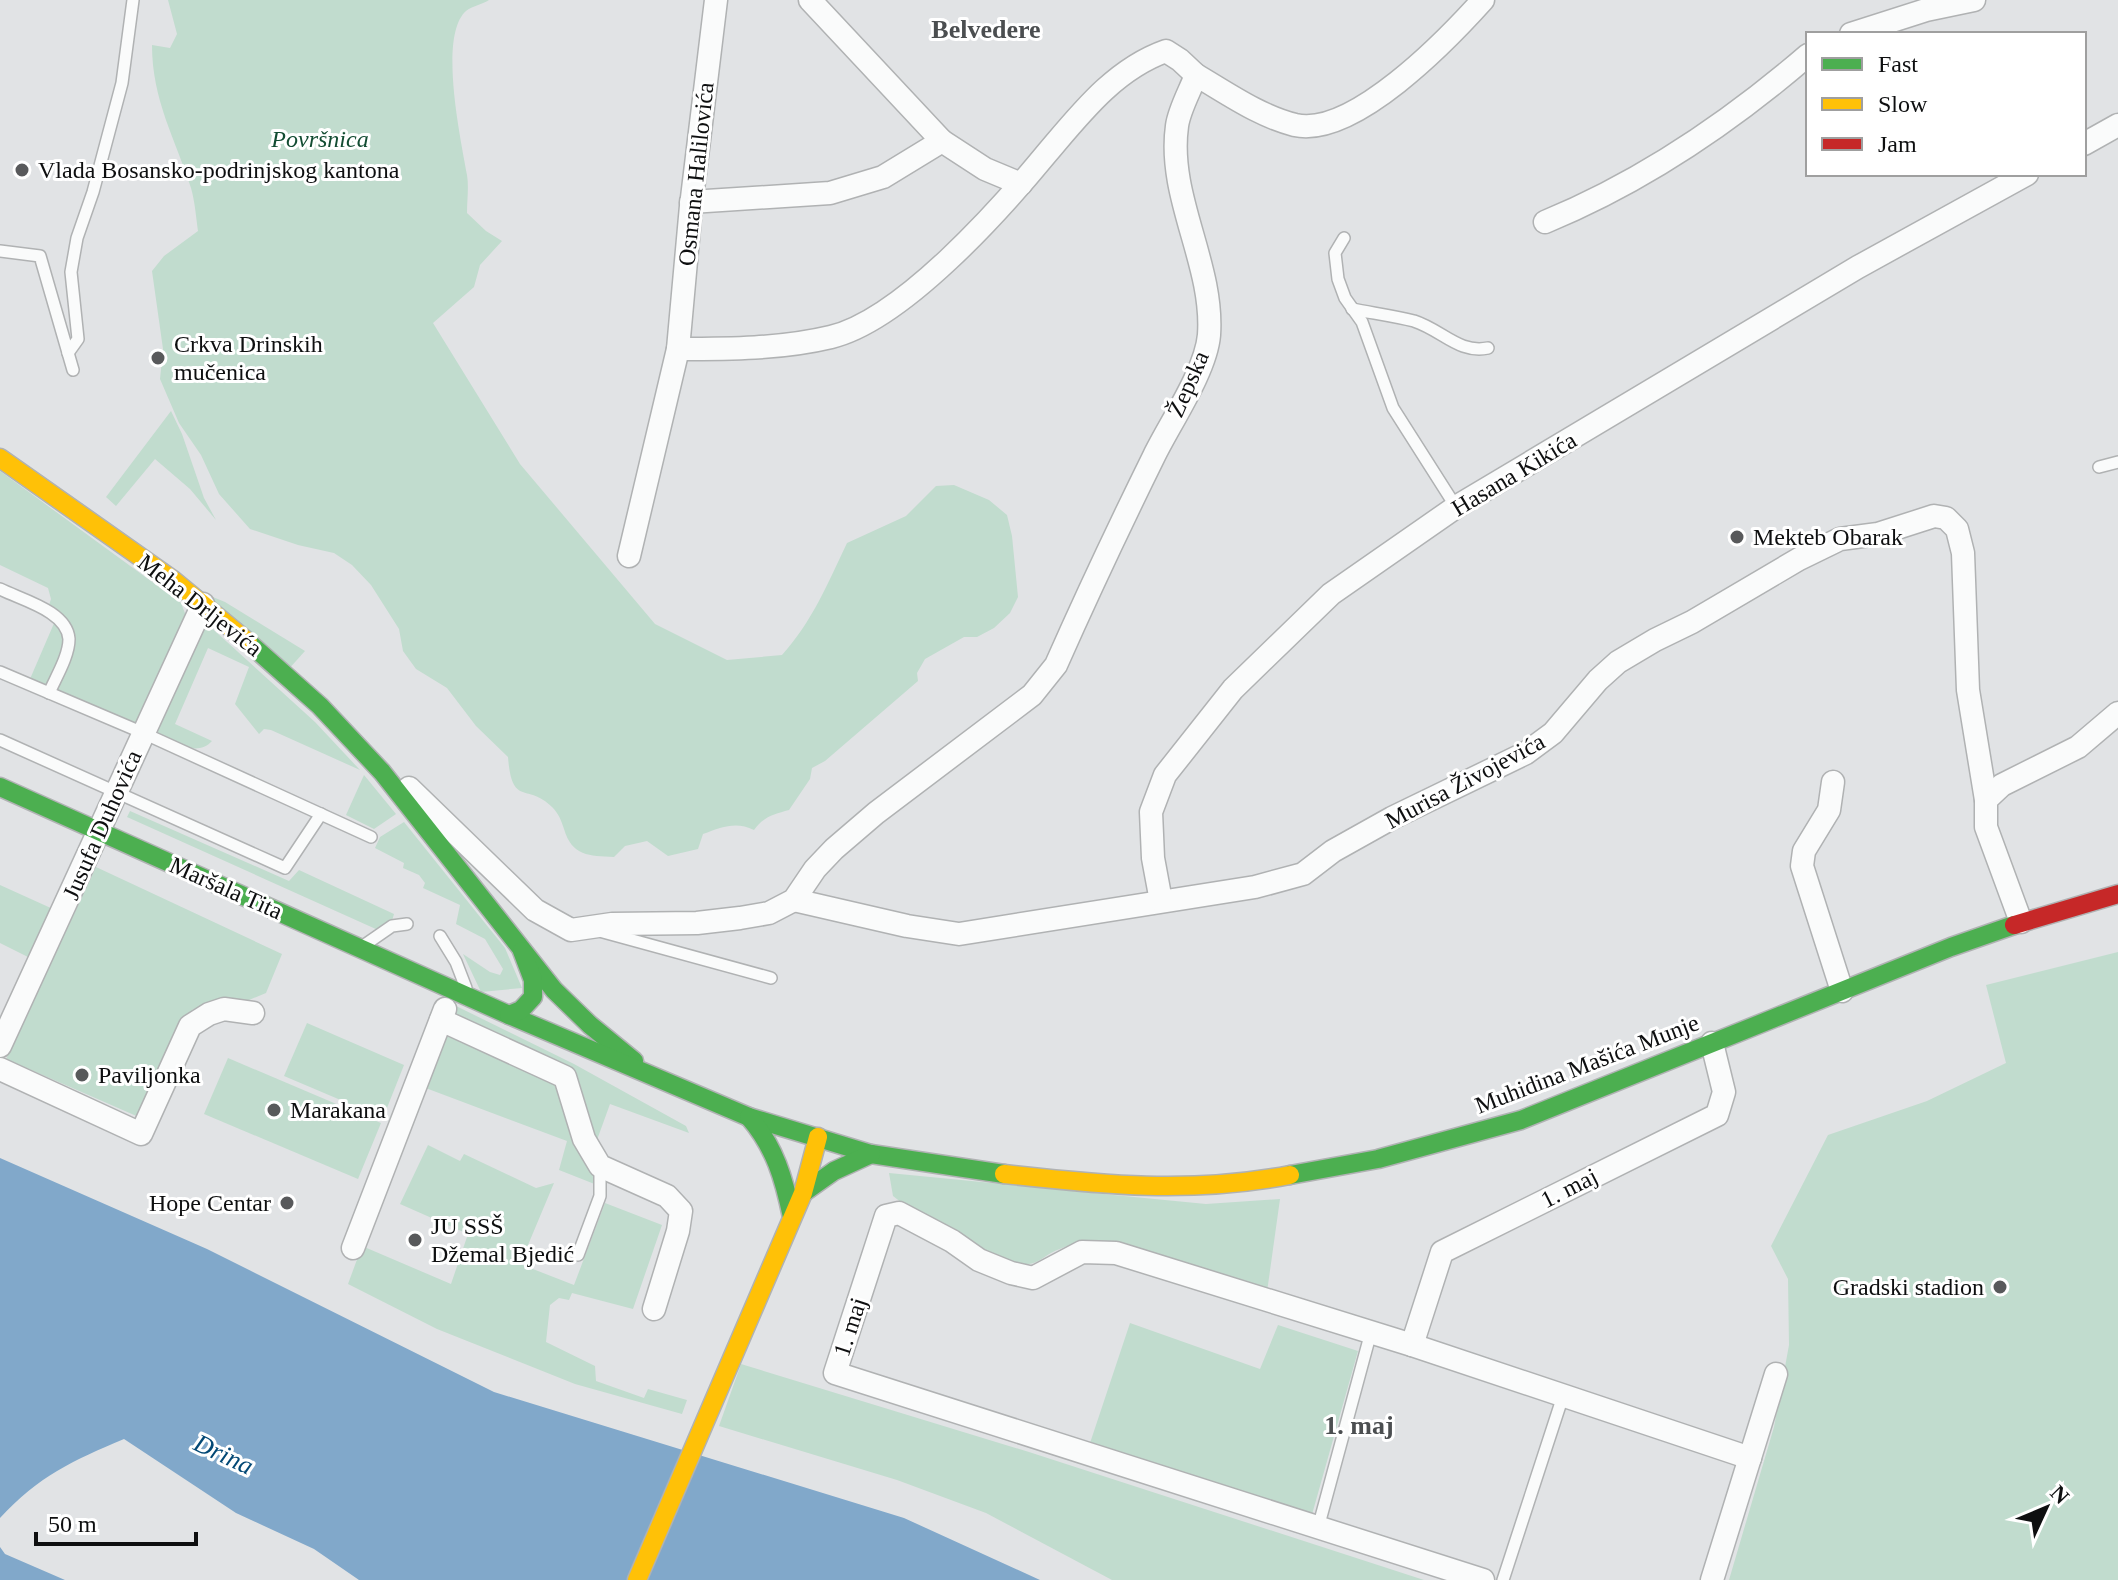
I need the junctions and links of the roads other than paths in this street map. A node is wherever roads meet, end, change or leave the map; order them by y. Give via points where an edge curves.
1 (133, 0) edge
2 (716, 0) edge
3 (810, 0) edge
4 (1483, 0) edge
5 (1974, 0) edge
6 (1857, 32) edge
7 (1806, 57) edge
8 (1196, 75) junction
9 (2114, 131) edge
10 (942, 141) junction
11 (2086, 143) edge
12 (2023, 176) edge
13 (1021, 184) junction
14 (691, 202) junction
15 (1545, 222) dead end
16 (1344, 238) dead end
17 (0, 251) edge
18 (1351, 309) junction
19 (1488, 348) dead end
20 (678, 349) junction
21 (68, 353) junction
22 (73, 370) dead end
23 (0, 458) edge
24 (2118, 462) edge
25 (2099, 467) dead end
26 (1456, 507) junction
27 (629, 556) dead end
28 (0, 589) edge
29 (203, 604) junction
30 (0, 672) edge
31 (49, 693) junction
32 (2118, 713) edge
33 (143, 733) junction
34 (0, 740) edge
35 (382, 772) junction
36 (1833, 782) dead end
37 (0, 787) edge
38 (117, 792) junction
39 (1986, 800) junction
40 (321, 814) junction
41 (99, 831) junction
42 (371, 837) dead end
43 (2118, 894) edge
44 (794, 900) junction
45 (1161, 901) junction
46 (2021, 922) junction
47 (407, 924) dead end
48 (590, 929) junction
49 (440, 936) dead end
50 (360, 948) junction
51 (522, 951) junction
52 (771, 978) dead end
53 (1842, 991) junction
54 (460, 992) junction
55 (253, 1013) dead end
56 (509, 1015) junction
57 (441, 1020) junction
58 (1712, 1043) junction
59 (0, 1046) edge
60 (0, 1069) edge
61 (649, 1074) junction
62 (749, 1117) junction
63 (818, 1137) junction
64 (871, 1154) junction
65 (600, 1166) junction
66 (803, 1193) junction
67 (792, 1217) junction
68 (353, 1248) dead end
69 (578, 1255) dead end
70 (654, 1309) dead end
71 (1371, 1332) junction
72 (1412, 1345) junction
73 (1776, 1374) dead end
74 (1563, 1396) junction
75 (1750, 1458) junction
76 (1318, 1529) junction
77 (637, 1580) edge
78 (1483, 1580) edge
79 (1503, 1580) edge
80 (1712, 1580) edge

1 - 21 lane via 122,83 77,238 71,272 78,339
2 - 14 street, Osmana Halilovića
3 - 10 street
4 - 8 street via 1446,41 1364,108 1326,125 1298,126 1268,116
5 - 6 street
7 - 15 street via 1731,117 1657,166
8 - 13 street via 1166,51 1134,66 1091,103
8 - 44 street, Žepska via 1177,123 1176,151 1208,301 1206,349 1056,665 1032,695 834,849
9 - 11 street
10 - 13 street via 985,169
10 - 14 street via 883,177 830,193
12 - 26 street, Hasana Kikića via 1858,267
13 - 20 street via 907,295 862,324 833,337 774,346
14 - 20 street, Osmana Halilovića
16 - 18 lane via 1335,253 1338,279
17 - 21 lane via 40,256
18 - 19 lane via 1412,321 1463,348
18 - 26 lane via 1362,322 1393,408
20 - 27 street, Osmana Halilovića
21 - 22 lane
23 - 29 main road, Meha Drljevića
24 - 25 lane
26 - 45 street, Hasana Kikića via 1331,594 1233,689 1165,775 1151,812
28 - 31 lane via 57,616 65,626 67,649
29 - 33 street, Jusufa Duhovića
29 - 35 main road, Meha Drljevića via 320,706
30 - 31 lane
31 - 33 lane
32 - 39 street via 2078,747 2002,785
33 - 38 street, Jusufa Duhovića
33 - 40 lane
34 - 38 lane
35 - 48 street, Meha Drljevića via 424,801 535,910 571,930
35 - 51 main road, Meha Drljevića
36 - 53 street via 1829,810 1804,851 1802,866
37 - 41 main road, Maršala Tita
38 - 40 lane via 285,868
38 - 41 street, Jusufa Duhovića
39 - 45 street, Murisa Živojevića via 1968,690 1963,553 1957,529 1946,518 1934,516 1878,534 1840,539 1655,640 1608,671 1553,733 1526,753 1392,818 1303,874
39 - 46 street, Murisa Živojevića via 1986,827
40 - 42 lane
41 - 50 main road, Maršala Tita
41 - 59 street, Jusufa Duhovića
43 - 46 main road, Muhidina Mašića Munje
44 - 45 street, Murisa Živojevića via 959,934
44 - 48 street, Meha Drljevića via 769,913 740,918
46 - 53 main road, Muhidina Mašića Munje
47 - 50 lane via 392,926
48 - 52 lane
49 - 54 lane via 456,962
50 - 54 main road, Maršala Tita
51 - 56 main road via 535,990 528,1005
51 - 61 main road, Meha Drljevića via 571,1007
53 - 58 main road, Muhidina Mašića Munje
54 - 56 main road, Maršala Tita
54 - 57 street
55 - 60 street via 224,1009 190,1026 141,1134
56 - 61 main road, Maršala Tita
57 - 65 street via 565,1077 584,1139
57 - 68 street
58 - 64 main road, Muhidina Mašića Munje via 1521,1120 1378,1159 1244,1184 1106,1185
58 - 72 street, 1. maj via 1724,1092 1717,1115 1442,1252
61 - 62 main road, Maršala Tita
62 - 63 main road, Maršala Tita
62 - 67 main road via 774,1149
63 - 64 main road, Muhidina Mašića Munje
63 - 66 main road
64 - 66 main road
65 - 69 lane via 600,1196
65 - 70 street via 667,1196 681,1211
66 - 67 main road
67 - 77 main road
71 - 72 street, 1. maj
71 - 76 lane
71 - 76 street, 1. maj via 1116,1253 1082,1252 1033,1278 1011,1273 899,1213 886,1216 835,1373
72 - 74 street, 1. maj
73 - 75 street
74 - 75 street, 1. maj
74 - 79 lane
75 - 80 street
76 - 78 street, 1. maj

